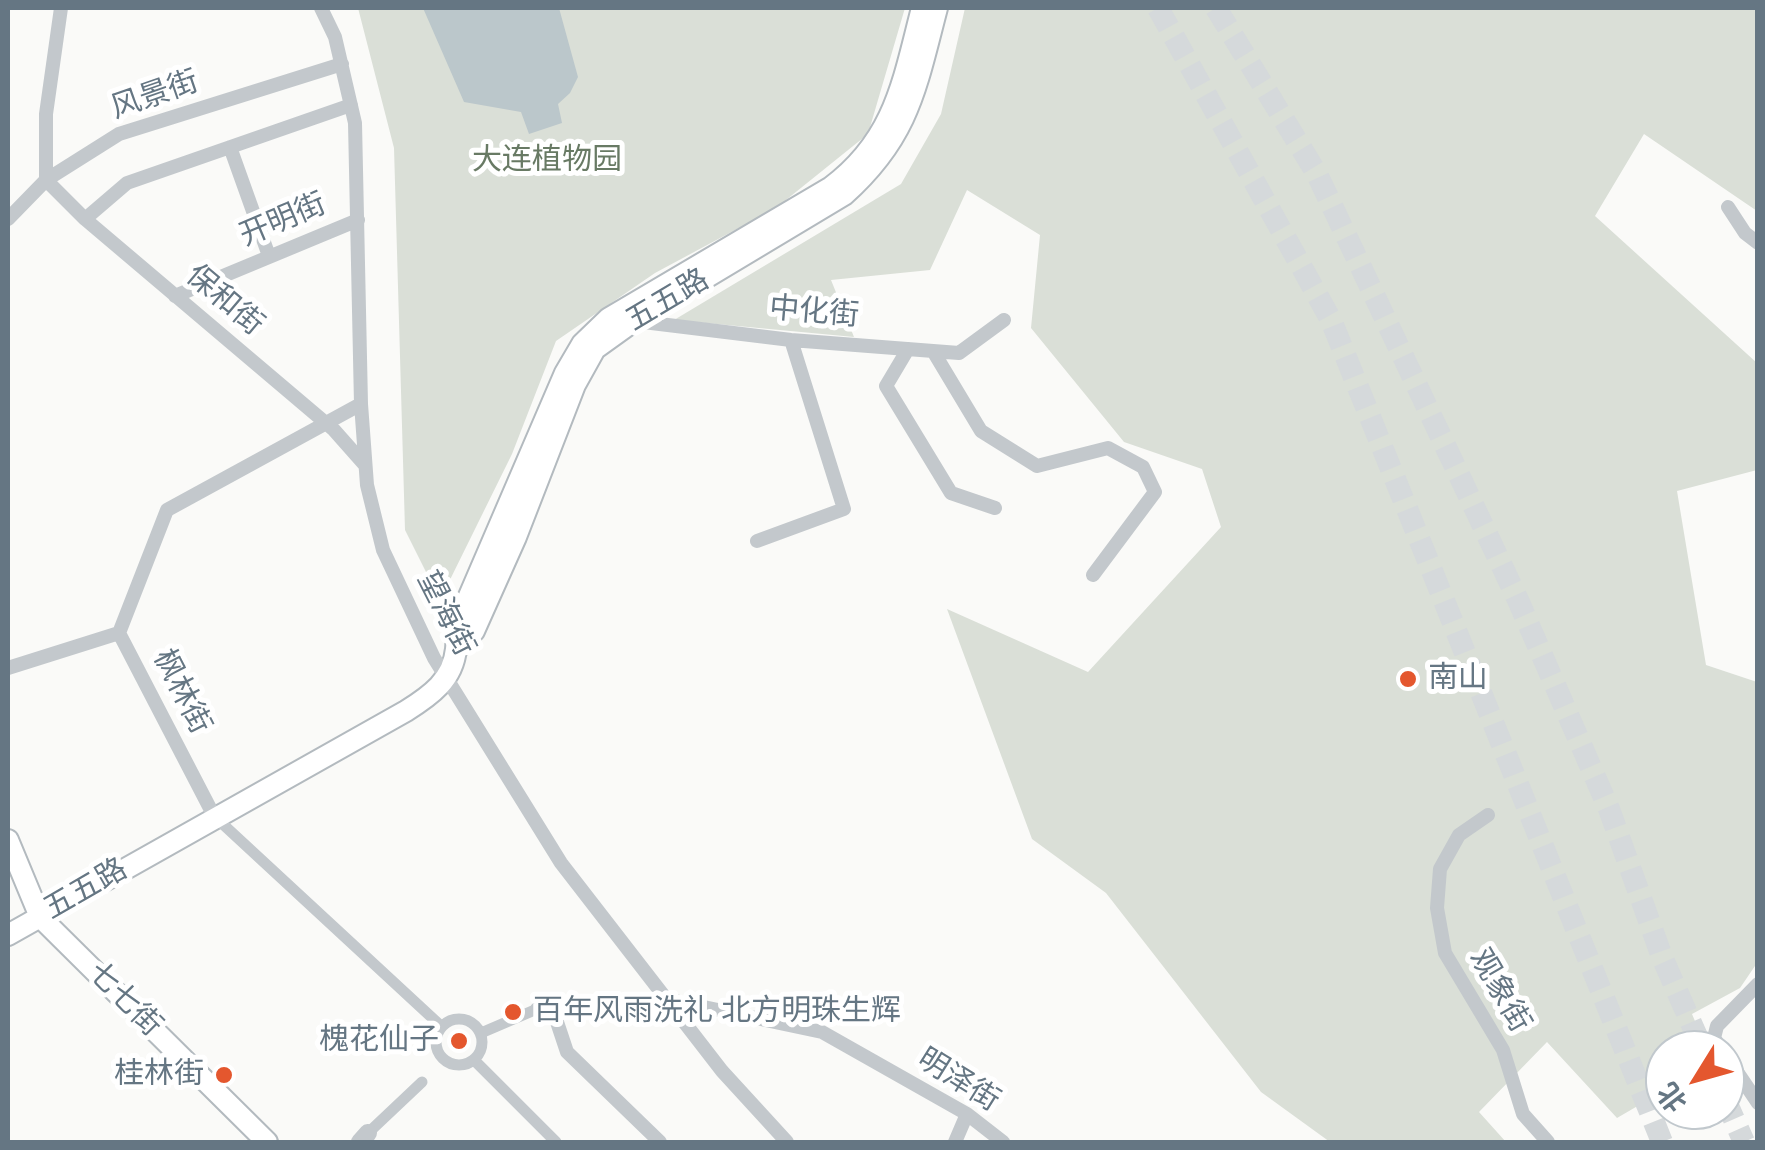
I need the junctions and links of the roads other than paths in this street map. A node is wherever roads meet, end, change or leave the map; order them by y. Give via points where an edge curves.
1 (61, 8) edge
2 (321, 8) edge
3 (922, 8) edge
4 (937, 8) edge
5 (342, 64) junction
6 (351, 105) junction
7 (230, 147) junction
8 (46, 180) junction
9 (1728, 207) dead end
10 (8, 218) edge
11 (84, 219) junction
12 (358, 220) junction
13 (1758, 242) edge
14 (269, 256) junction
15 (175, 296) junction
16 (609, 318) junction
17 (1004, 320) dead end
18 (634, 321) junction
19 (790, 340) junction
20 (908, 348) junction
21 (934, 351) junction
22 (361, 404) junction
23 (326, 423) junction
24 (365, 464) junction
25 (995, 508) dead end
26 (756, 541) dead end
27 (1093, 575) dead end
28 (120, 633) junction
29 (456, 650) junction
30 (8, 668) edge
31 (446, 679) junction
32 (1488, 814) dead end
33 (214, 816) junction
34 (8, 840) edge
35 (40, 917) junction
36 (8, 935) edge
37 (1758, 984) edge
38 (666, 1000) junction
39 (544, 1008) junction
40 (441, 1026) junction
41 (1716, 1030) edge
42 (481, 1033) junction
43 (474, 1060) junction
44 (422, 1082) dead end
45 (966, 1114) junction
46 (364, 1138) edge
47 (781, 1140) edge
48 (267, 1142) edge
49 (556, 1142) edge
50 (660, 1142) edge
51 (955, 1142) edge
52 (1003, 1142) edge
53 (1548, 1142) edge

1 - 8 street via 46,114
2 - 5 street, 望海街
3 - 16 main road, 五五路 via 891,118 854,170
4 - 18 main road, 五五路 via 908,113 865,177 836,201
5 - 6 street, 望海街
5 - 8 street, 风景街 via 119,134
6 - 7 street
6 - 12 street, 望海街
7 - 11 street via 126,183
7 - 14 street
8 - 10 street, 风景街
8 - 11 street, 保和街
9 - 13 street
11 - 15 street, 保和街
12 - 14 street, 开明街
12 - 22 street, 望海街
14 - 15 street, 开明街
15 - 23 street, 保和街
16 - 18 street, 中化街
16 - 29 main road, 五五路 via 565,373 457,624
17 - 21 street, 中化街 via 959,352
18 - 19 street, 中化街
18 - 29 main road, 五五路 via 608,337 584,365 474,632
19 - 20 street, 中化街
19 - 26 street via 844,509
20 - 21 street, 中化街
20 - 25 street via 886,386 951,493
21 - 27 street via 981,431 1037,466 1108,448 1143,468 1155,492
22 - 23 street, 枫林街
22 - 24 street, 望海街
23 - 24 street, 保和街
23 - 28 street, 枫林街 via 167,510
24 - 31 street, 望海街 via 383,550
28 - 30 street
28 - 33 street, 枫林街
29 - 31 main road, 五五路
31 - 33 main road, 五五路 via 406,711
31 - 38 street, 望海街 via 561,863
32 - 53 street, 观象街 via 1459,835 1440,869 1437,908 1445,953 1503,1050 1522,1114
33 - 35 main road, 五五路
33 - 40 street, 枫林街
34 - 35 main road, 七七街
35 - 36 main road, 五五路
35 - 48 main road, 七七街
37 - 41 street
38 - 39 street, 明泽街
38 - 45 street, 明泽街 via 822,1032
38 - 47 street, 望海街
39 - 42 street
39 - 50 street via 567,1052
40 - 42 street via 463,1018
40 - 43 street via 440,1065
42 - 43 street
43 - 49 street
44 - 46 street
45 - 51 street
45 - 52 street, 明泽街

